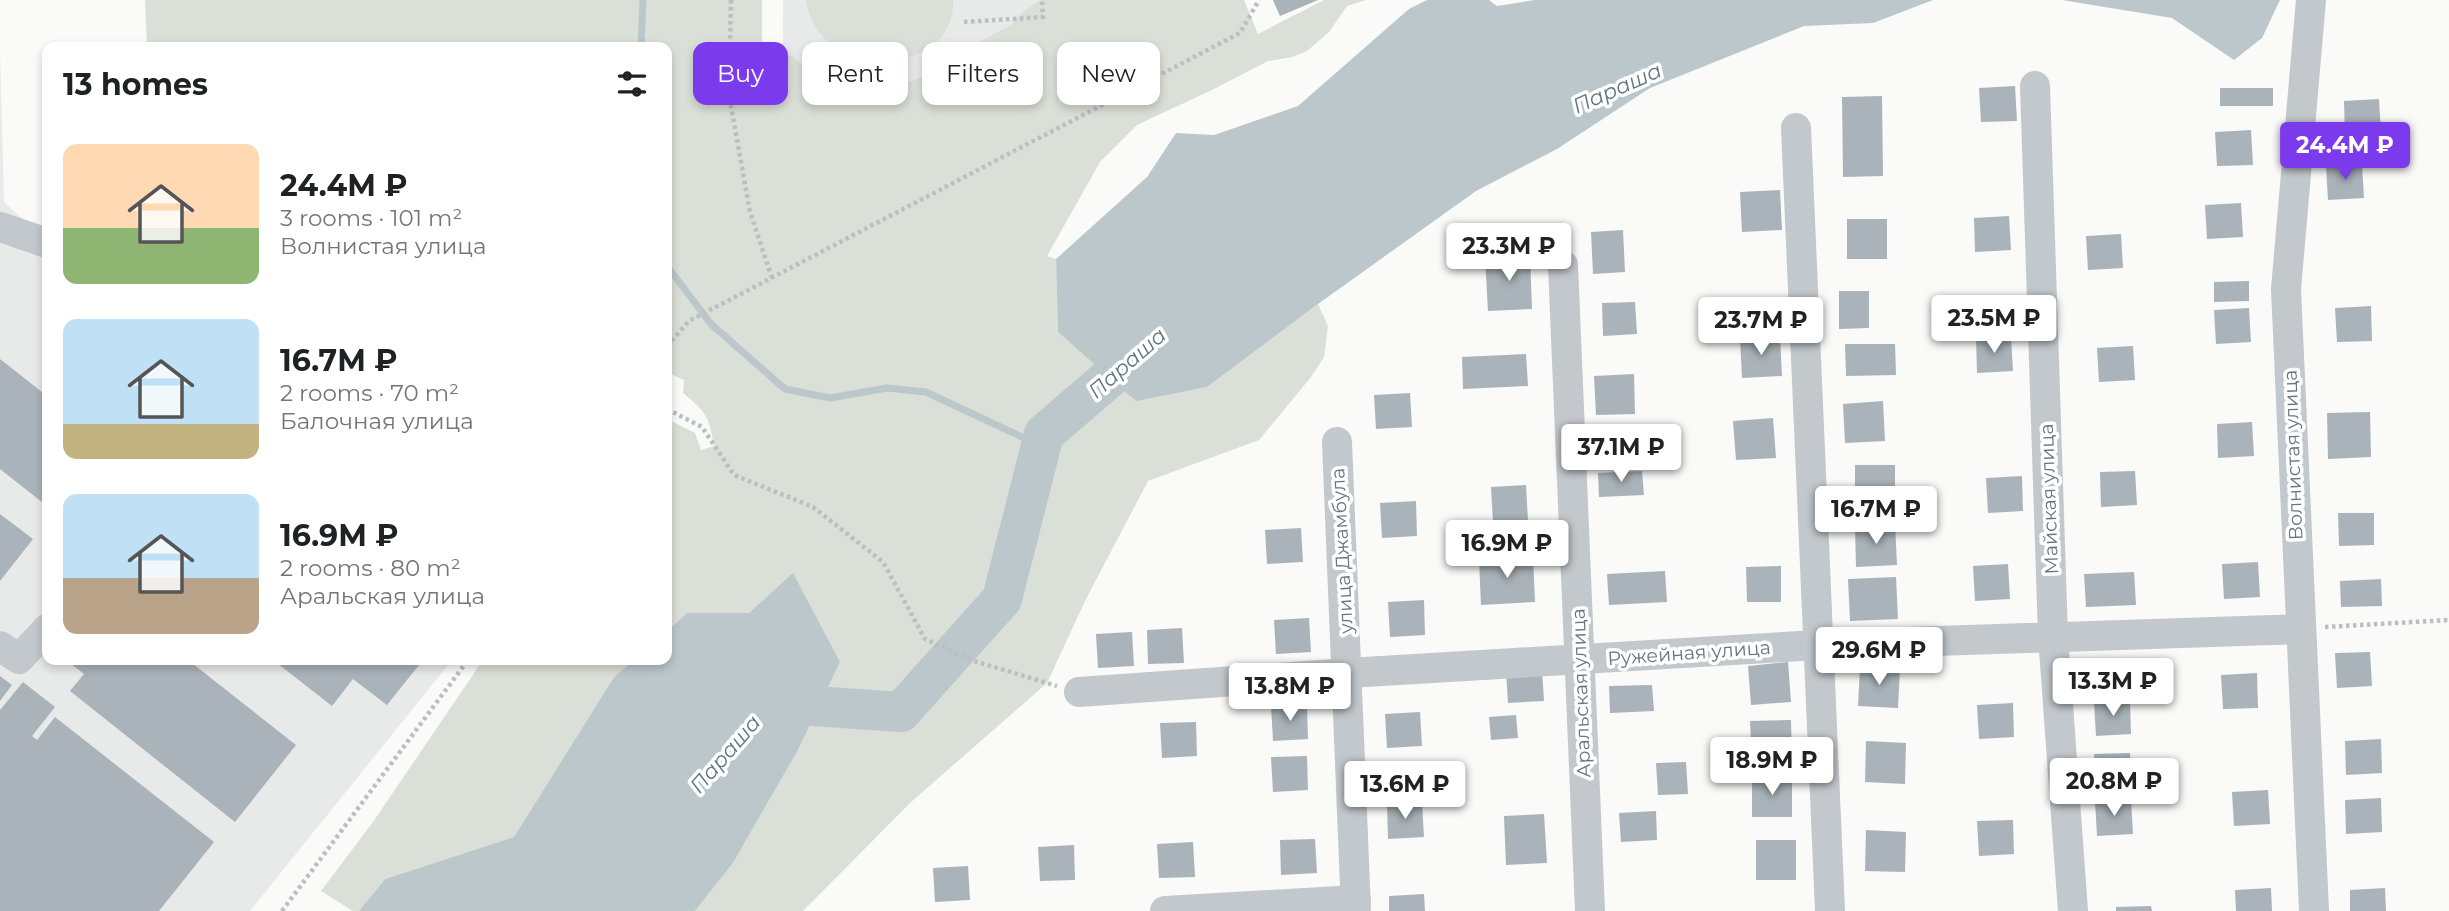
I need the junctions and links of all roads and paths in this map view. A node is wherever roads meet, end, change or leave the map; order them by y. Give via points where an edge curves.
1 (731, 0) edge
2 (1042, 0) edge
3 (1259, 0) edge
4 (2311, 0) edge
5 (964, 22) dead end
6 (2035, 86) dead end
7 (1796, 128) dead end
8 (0, 227) edge
9 (42, 241) edge
10 (1563, 265) dead end
11 (772, 278) junction
12 (672, 340) edge
13 (672, 412) edge
14 (1337, 442) dead end
15 (2449, 620) edge
16 (2300, 629) junction
17 (42, 634) edge
18 (2053, 636) junction
19 (1818, 645) junction
20 (0, 646) edge
21 (1580, 660) junction
22 (464, 665) edge
23 (1348, 673) junction
24 (1079, 692) joint
25 (1356, 905) edge
26 (282, 911) edge
27 (1165, 911) edge
28 (1590, 911) edge
29 (1829, 911) edge
30 (2073, 911) edge
31 (2314, 911) edge

1 - 11 path via 729,95 750,212
2 - 5 path via 1042,17
3 - 11 path via 1240,33
4 - 16 street, Волнистая улица via 2286,289
6 - 18 street, Майская улица
7 - 19 street
8 - 9 street
10 - 21 street, Аральская улица
11 - 12 path via 689,321
13 - 24 path via 702,427 734,475 813,507 883,562 925,639 974,662
14 - 23 street, улица Джамбула
15 - 16 path
16 - 18 street, Ружейная улица
16 - 31 street, Волнистая улица
17 - 20 street via 19,659
18 - 19 street, Ружейная улица
18 - 30 street, Майская улица
19 - 21 street, Ружейная улица
19 - 29 street
21 - 23 street, Ружейная улица
21 - 28 street, Аральская улица
22 - 26 path
23 - 24 street, Ружейная улица
23 - 25 street, улица Джамбула
25 - 27 street

